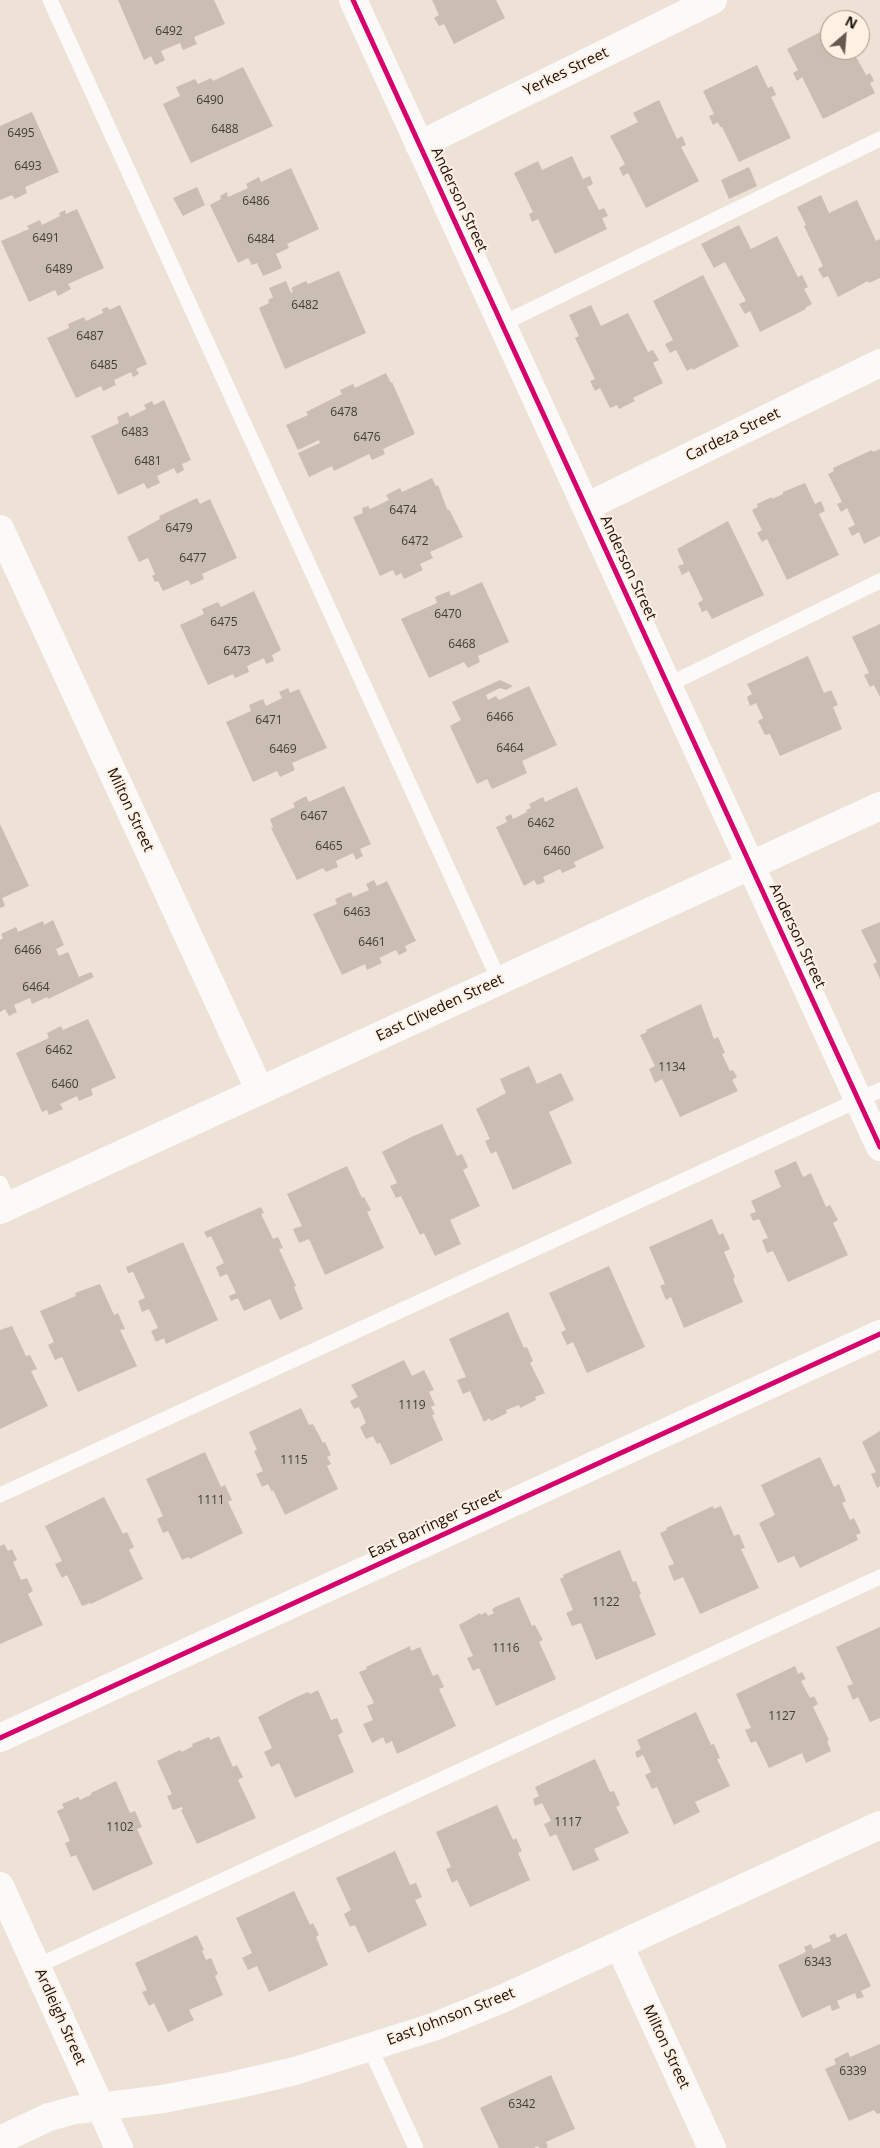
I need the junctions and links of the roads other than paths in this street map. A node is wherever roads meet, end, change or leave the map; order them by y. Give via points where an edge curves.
1 (50, 0) edge
2 (353, 0) edge
3 (713, 0) edge
4 (880, 139) edge
5 (419, 145) junction
6 (502, 324) junction
7 (880, 363) edge
8 (586, 507) junction
9 (0, 528) edge
10 (880, 581) edge
11 (668, 685) junction
12 (880, 806) edge
13 (751, 865) junction
14 (499, 980) junction
15 (260, 1091) junction
16 (869, 1094) edge
17 (880, 1147) edge
18 (3, 1200) edge
19 (880, 1334) edge
20 (0, 1495) edge
21 (880, 1577) edge
22 (0, 1738) edge
23 (879, 1827) edge
24 (0, 1886) edge
25 (619, 1945) junction
26 (37, 1966) junction
27 (370, 2048) junction
28 (100, 2106) junction
29 (0, 2140) edge
30 (119, 2148) edge
31 (416, 2148) edge
32 (712, 2148) edge

1 - 14 lane
2 - 5 street, Anderson Street
3 - 5 street, Yerkes Street
4 - 6 lane
5 - 6 street, Anderson Street
6 - 8 street, Anderson Street
7 - 8 street, Cardeza Street
8 - 11 street, Anderson Street
9 - 15 street, Milton Street
10 - 11 lane
11 - 13 street, Anderson Street
12 - 13 street, East Cliveden Street
13 - 14 street, East Cliveden Street
13 - 16 street, Anderson Street
14 - 15 street, East Cliveden Street
15 - 18 street, East Cliveden Street
16 - 17 street, Anderson Street
16 - 20 lane
19 - 22 street, East Barringer Street
21 - 26 lane
23 - 25 street, East Johnson Street
24 - 26 street, Ardleigh Street
25 - 27 street, East Johnson Street via 504,1998
25 - 32 street, Milton Street
26 - 28 street, Ardleigh Street
27 - 28 street, East Johnson Street via 235,2085
27 - 31 lane
28 - 29 street, East Johnson Street via 49,2117
28 - 30 street, Ardleigh Street

